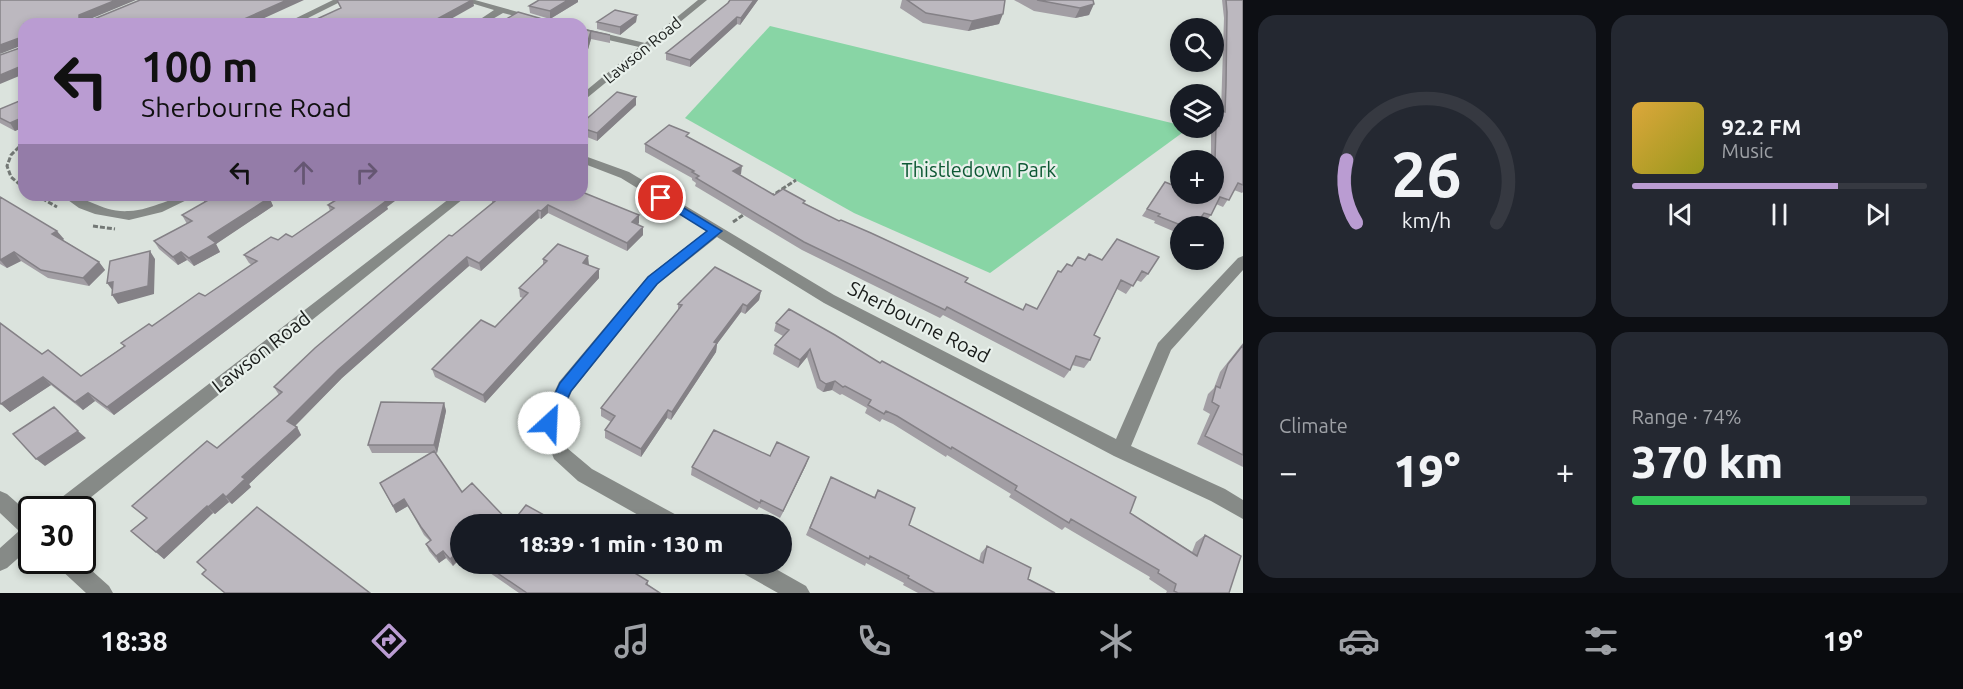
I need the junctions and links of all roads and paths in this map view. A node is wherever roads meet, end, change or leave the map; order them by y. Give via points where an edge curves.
1 (340, 0) edge
2 (465, 0) edge
3 (703, 0) edge
4 (501, 10) junction
5 (302, 18) edge
6 (488, 18) edge
7 (532, 18) edge
8 (588, 32) edge
9 (646, 46) junction
10 (588, 94) edge
11 (18, 148) edge
12 (588, 161) edge
13 (2, 168) edge
14 (796, 180) dead end
15 (18, 185) edge
16 (768, 198) edge
17 (76, 201) edge
18 (178, 201) edge
19 (454, 201) edge
20 (750, 211) edge
21 (732, 223) dead end
22 (716, 231) junction
23 (1243, 261) edge
24 (1120, 450) junction
25 (78, 496) edge
26 (0, 500) edge
27 (1243, 510) edge
28 (655, 514) edge
29 (18, 517) edge
30 (18, 544) edge
31 (0, 561) edge
32 (81, 574) edge
33 (764, 574) edge
34 (102, 593) edge
35 (799, 593) edge

1 - 5 street
2 - 4 street
3 - 9 street, Lawson Road
4 - 6 street
4 - 7 street
8 - 9 street
9 - 10 street, Lawson Road
11 - 13 path
12 - 22 street, Sherbourne Road via 625,175
13 - 15 path via 10,181
14 - 16 path
17 - 18 street via 90,210 129,217
19 - 25 street, Lawson Road
20 - 21 path
22 - 24 street, Sherbourne Road via 829,299
22 - 28 street via 653,280 565,387 549,423 560,453 585,475
23 - 24 street via 1164,347
24 - 27 street, Sherbourne Road
26 - 29 street
30 - 31 street
32 - 34 street
33 - 35 street

